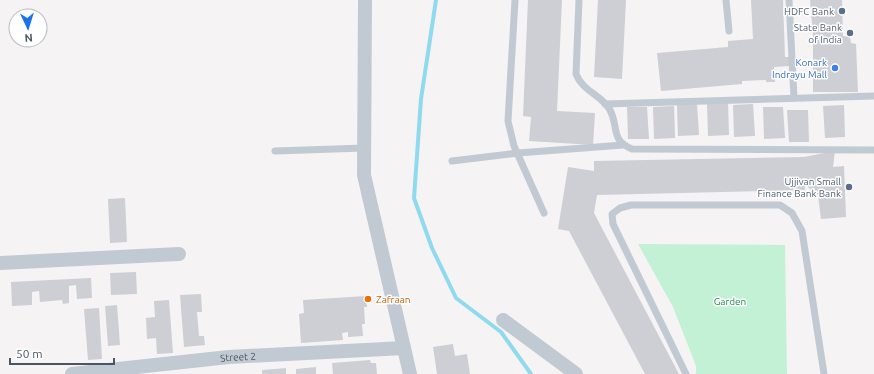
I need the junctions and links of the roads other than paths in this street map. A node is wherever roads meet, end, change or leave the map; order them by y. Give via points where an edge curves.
1 (365, 0) edge
2 (515, 0) edge
3 (579, 0) edge
4 (726, 0) edge
5 (789, 0) edge
6 (729, 31) dead end
7 (874, 96) edge
8 (794, 98) junction
9 (605, 104) junction
10 (623, 145) junction
11 (364, 148) junction
12 (874, 150) edge
13 (275, 151) dead end
14 (518, 153) junction
15 (452, 162) dead end
16 (544, 213) dead end
17 (179, 254) dead end
18 (0, 263) edge
19 (503, 320) dead end
20 (404, 348) junction
21 (72, 374) edge
22 (410, 374) edge
23 (576, 374) edge
24 (686, 374) edge
25 (824, 374) edge

1 - 11 street
2 - 14 lane via 508,121
3 - 9 lane via 576,74 580,83
4 - 6 lane
5 - 8 lane
7 - 8 lane
8 - 9 lane
9 - 10 lane via 611,111 616,136
10 - 12 lane via 632,149
10 - 14 lane
11 - 13 lane
11 - 20 street via 364,175
14 - 15 lane
14 - 16 lane
17 - 18 street
19 - 23 street
20 - 21 street, Street 2 via 229,357
20 - 22 street
24 - 25 lane via 613,224 612,214 620,208 780,205 792,213 802,231

